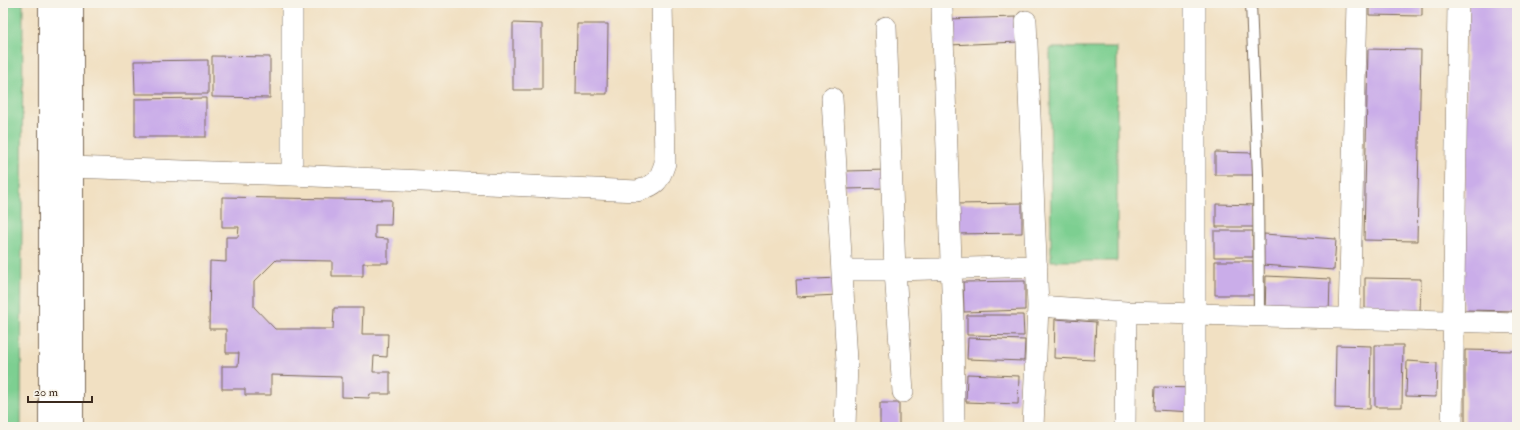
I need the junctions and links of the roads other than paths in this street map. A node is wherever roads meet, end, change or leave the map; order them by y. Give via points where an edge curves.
1 (50, 3) edge
2 (72, 3) edge
3 (292, 3) edge
4 (662, 3) edge
5 (1195, 3) edge
6 (1251, 3) edge
7 (1357, 3) edge
8 (1458, 3) edge
9 (942, 9) dead end
10 (1026, 21) dead end
11 (886, 27) dead end
12 (832, 98) dead end
13 (61, 168) junction
14 (292, 175) junction
15 (1037, 266) junction
16 (951, 268) junction
17 (842, 270) junction
18 (895, 270) junction
19 (1038, 306) junction
20 (1126, 312) junction
21 (1195, 314) junction
22 (1258, 315) junction
23 (1349, 318) junction
24 (1453, 321) junction
25 (1517, 323) edge
26 (903, 392) dead end
27 (61, 419) edge
28 (845, 427) edge
29 (954, 427) edge
30 (1033, 427) edge
31 (1125, 427) edge
32 (1195, 427) edge
33 (1452, 427) edge

1 - 13 street
2 - 13 street
3 - 14 street
4 - 14 street via 665,163 661,178 651,187 637,191
5 - 21 street
6 - 22 lane via 1258,175
7 - 23 street
8 - 24 street
9 - 16 street
10 - 15 street
11 - 18 street
12 - 17 street
13 - 14 street
13 - 27 street
15 - 16 street
15 - 19 street
16 - 18 street
16 - 29 street
17 - 18 street
17 - 28 street via 847,361
18 - 26 street
19 - 20 street
19 - 30 street
20 - 21 street
20 - 31 street
21 - 22 street
21 - 32 street
22 - 23 street
23 - 24 street
24 - 25 street
24 - 33 street

